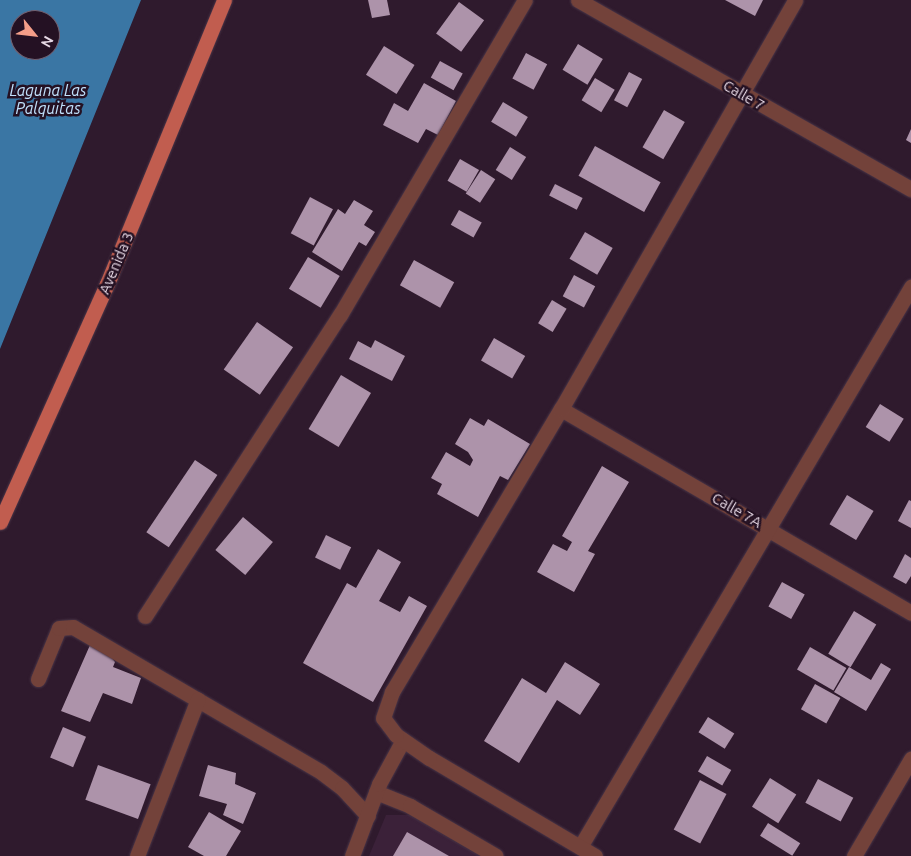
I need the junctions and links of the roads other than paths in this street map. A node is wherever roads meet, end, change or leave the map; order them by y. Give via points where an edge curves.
1 (224, 0) edge
2 (525, 0) edge
3 (578, 0) edge
4 (795, 0) edge
5 (742, 94) junction
6 (911, 189) edge
7 (911, 287) edge
8 (561, 409) junction
9 (0, 522) edge
10 (770, 529) junction
11 (911, 613) edge
12 (145, 616) dead end
13 (38, 679) dead end
14 (198, 699) junction
15 (403, 740) junction
16 (911, 760) edge
17 (376, 792) junction
18 (368, 816) junction
19 (580, 847) junction
20 (137, 856) edge
21 (352, 856) edge
22 (496, 856) edge
23 (595, 856) edge
24 (854, 856) edge

1 - 9 main road, Avenida 3 via 107,284
2 - 12 street via 340,315
3 - 5 street, Calle 7
4 - 5 street
5 - 6 street, Calle 7
5 - 8 street
7 - 10 street
8 - 10 street, Calle 7A
8 - 15 street via 392,692 383,718
10 - 11 street, Calle 7A
10 - 19 street
13 - 14 street via 59,628 73,627
14 - 18 street via 321,772 342,788
14 - 20 street
15 - 17 street
15 - 19 street
16 - 24 street
17 - 18 street
17 - 22 street via 410,806
18 - 21 street
19 - 23 street

